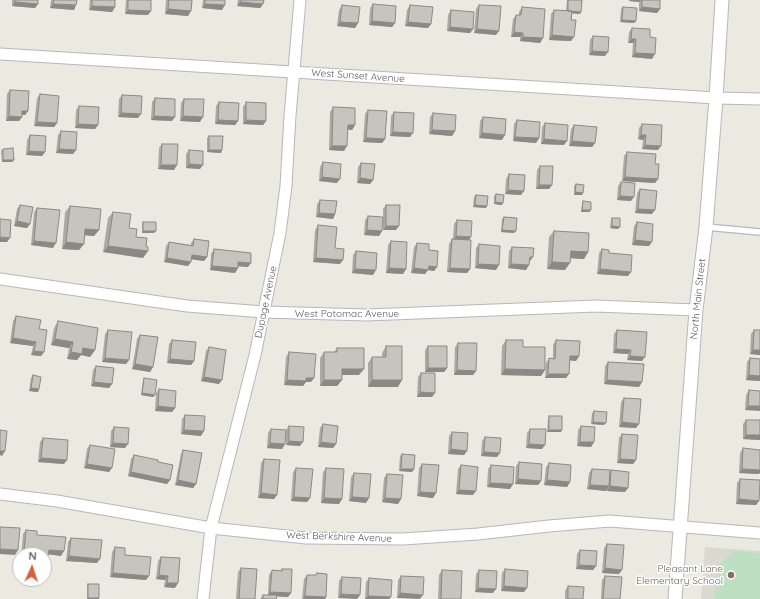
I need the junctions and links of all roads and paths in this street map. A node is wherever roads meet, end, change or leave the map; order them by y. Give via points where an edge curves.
1 (300, 0) edge
2 (722, 0) edge
3 (0, 54) edge
4 (294, 72) junction
5 (716, 98) junction
6 (760, 99) edge
7 (706, 227) junction
8 (760, 232) edge
9 (0, 279) edge
10 (696, 310) junction
11 (264, 312) junction
12 (0, 494) edge
13 (680, 527) junction
14 (211, 528) junction
15 (760, 533) edge
16 (203, 599) edge
17 (674, 599) edge

1 - 4 street, Dupage Avenue
2 - 5 street, North Main Street
3 - 4 street, West Sunset Avenue
4 - 5 street, West Sunset Avenue
4 - 11 street, Dupage Avenue via 286,186 280,233
5 - 6 street, West Sunset Avenue
5 - 7 street, North Main Street
7 - 8 lane
7 - 10 street, North Main Street
9 - 11 street, West Potomac Avenue via 187,306
10 - 11 street, West Potomac Avenue via 596,306 368,315
10 - 13 street, North Main Street
11 - 14 street, Dupage Avenue
12 - 14 street, West Berkshire Avenue via 57,501
13 - 14 street, West Berkshire Avenue via 610,521 441,537 375,540 306,538
13 - 15 street, West Berkshire Avenue
13 - 17 street, North Main Street
14 - 16 street, Dupage Avenue

